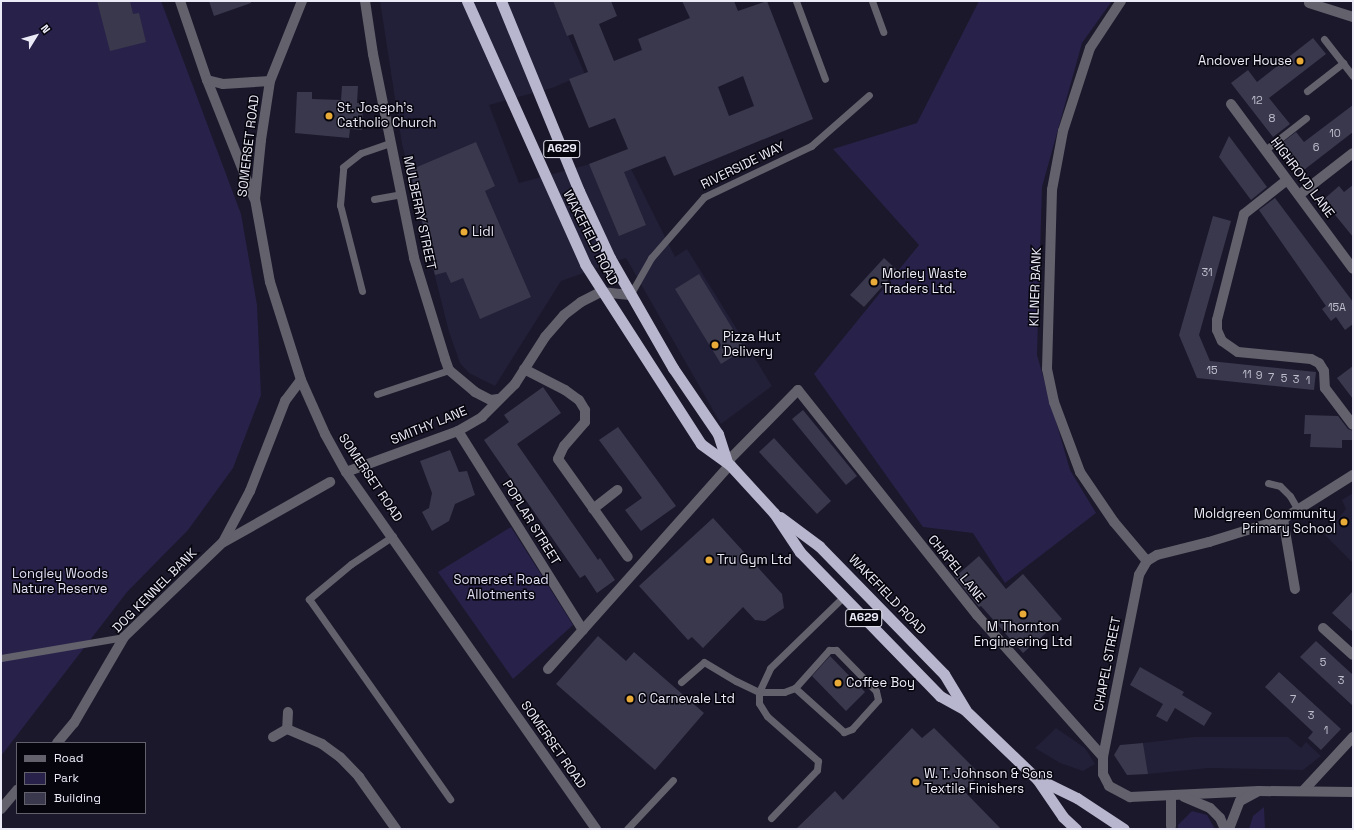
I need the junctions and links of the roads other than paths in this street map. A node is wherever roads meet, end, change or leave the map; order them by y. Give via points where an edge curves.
1 (180, 1) edge
2 (302, 1) edge
3 (365, 1) edge
4 (467, 1) edge
5 (502, 1) edge
6 (796, 1) edge
7 (872, 1) edge
8 (1121, 1) edge
9 (1309, 3) dead end
10 (1353, 17) edge
11 (883, 32) dead end
12 (1324, 39) dead end
13 (1343, 63) junction
14 (1353, 76) edge
15 (826, 79) dead end
16 (207, 80) junction
17 (270, 81) junction
18 (1307, 91) dead end
19 (869, 95) dead end
20 (1231, 104) dead end
21 (1306, 118) dead end
22 (390, 143) junction
23 (1265, 150) junction
24 (1353, 153) edge
25 (1287, 180) junction
26 (401, 194) junction
27 (1299, 195) junction
28 (374, 199) dead end
29 (255, 200) junction
30 (1353, 269) edge
31 (362, 291) dead end
32 (601, 292) junction
33 (630, 294) junction
34 (524, 369) junction
35 (449, 370) junction
36 (301, 380) junction
37 (377, 394) dead end
38 (498, 399) junction
39 (1353, 425) edge
40 (458, 431) junction
41 (729, 464) junction
42 (346, 472) junction
43 (1353, 475) edge
44 (330, 482) dead end
45 (1268, 483) dead end
46 (617, 490) dead end
47 (593, 509) junction
48 (1298, 510) junction
49 (774, 513) junction
50 (1284, 519) junction
51 (393, 536) junction
52 (223, 542) junction
53 (628, 557) dead end
54 (1147, 561) junction
55 (1295, 589) dead end
56 (843, 597) junction
57 (1323, 628) dead end
58 (583, 630) junction
59 (124, 637) junction
60 (1353, 655) edge
61 (1, 658) edge
62 (548, 669) dead end
63 (681, 682) dead end
64 (795, 688) junction
65 (758, 692) junction
66 (965, 710) junction
67 (288, 712) dead end
68 (287, 729) junction
69 (273, 737) dead end
70 (1353, 737) edge
71 (58, 742) edge
72 (1103, 757) junction
73 (1037, 779) junction
74 (672, 780) dead end
75 (16, 791) edge
76 (1259, 791) junction
77 (1303, 791) junction
78 (1353, 792) edge
79 (1175, 796) junction
80 (450, 799) dead end
81 (1, 809) edge
82 (1102, 816) junction
83 (771, 818) dead end
84 (1171, 826) dead end
85 (396, 829) edge
86 (596, 829) edge
87 (627, 829) edge
88 (1076, 829) edge
89 (1113, 829) edge
90 (1124, 829) edge
91 (1225, 829) edge
92 (1229, 829) edge

1 - 16 street
2 - 17 street, SOMERSET ROAD
3 - 22 street, MULBERRY STREET
4 - 32 highway, WAKEFIELD ROAD / A629 via 566,227
5 - 33 highway, WAKEFIELD ROAD / A629 via 580,191 610,258
6 - 15 lane
7 - 11 lane
8 - 54 street, KILNER BANK via 1090,48 1063,131 1052,190 1047,369 1054,402 1080,472 1114,522
9 - 10 street
12 - 13 lane
13 - 14 lane
13 - 18 lane
16 - 17 street via 223,84
16 - 29 street
17 - 29 street, SOMERSET ROAD via 260,140
19 - 33 lane, RIVERSIDE WAY via 811,146 704,198 651,258
20 - 23 street, HIGHROYD LANE
21 - 23 lane
22 - 26 street, MULBERRY STREET
22 - 31 lane via 361,153 343,167 340,205
23 - 25 street, HIGHROYD LANE
24 - 27 street
25 - 27 street, HIGHROYD LANE
25 - 39 street via 1244,214 1217,320 1217,330 1222,340 1238,352 1311,358 1319,363 1324,371 1325,388
26 - 28 lane
26 - 35 street, MULBERRY STREET via 414,258
27 - 30 street, HIGHROYD LANE
29 - 36 street, SOMERSET ROAD via 270,282
32 - 33 street
32 - 34 street, SMITHY LANE via 581,302 564,315
32 - 41 highway, WAKEFIELD ROAD / A629 via 701,444
33 - 41 highway, WAKEFIELD ROAD / A629 via 673,368 718,434
34 - 38 street, SMITHY LANE via 506,395
34 - 47 street via 580,400 585,410 586,422 564,446 558,459
35 - 37 lane
35 - 38 street via 484,398
36 - 42 street, SOMERSET ROAD via 325,434
36 - 52 street, DOG KENNEL BANK via 285,401 250,491
38 - 40 street, SMITHY LANE via 482,417
40 - 42 street, SMITHY LANE
40 - 58 street, POPLAR STREET
41 - 49 highway, WAKEFIELD ROAD / A629
41 - 58 street
41 - 72 street, CHAPEL LANE via 798,390 977,615
42 - 51 street, SOMERSET ROAD
43 - 48 street
44 - 52 street, DOG KENNEL BANK
45 - 48 lane via 1280,486
46 - 47 street
47 - 53 street
48 - 50 street
49 - 56 highway, WAKEFIELD ROAD / A629 via 800,552
49 - 66 highway, WAKEFIELD ROAD / A629 via 819,546 938,668
50 - 54 street via 1157,555
50 - 55 street
51 - 80 lane via 351,564 309,599
51 - 86 street, SOMERSET ROAD
52 - 59 street, DOG KENNEL BANK
54 - 72 street, CHAPEL STREET via 1139,574
56 - 65 lane via 770,668
56 - 66 highway, WAKEFIELD ROAD / A629 via 940,696
57 - 60 street
58 - 62 street
59 - 61 lane
59 - 71 street, DOG KENNEL BANK via 74,723
63 - 65 lane via 704,662
64 - 64 lane via 822,656 829,650 836,650 876,690 878,700 852,729 844,732
64 - 65 lane via 784,692
65 - 83 lane via 759,703 767,716 818,761 817,770
66 - 73 highway, WAKEFIELD ROAD / A629
67 - 68 street
68 - 69 street
68 - 85 street via 322,744 340,757 359,776
70 - 77 street
72 - 79 street, CHAPEL STREET via 1103,774 1108,786 1130,797
73 - 82 highway, WAKEFIELD ROAD / A629 via 1077,798
73 - 88 highway, WAKEFIELD ROAD / A629 via 1063,816
74 - 87 lane
75 - 81 street
76 - 77 street
76 - 79 street
76 - 92 street via 1240,801
77 - 78 street
79 - 84 street
79 - 91 street via 1210,808 1220,818
82 - 89 highway
82 - 90 highway, WAKEFIELD ROAD / A629

